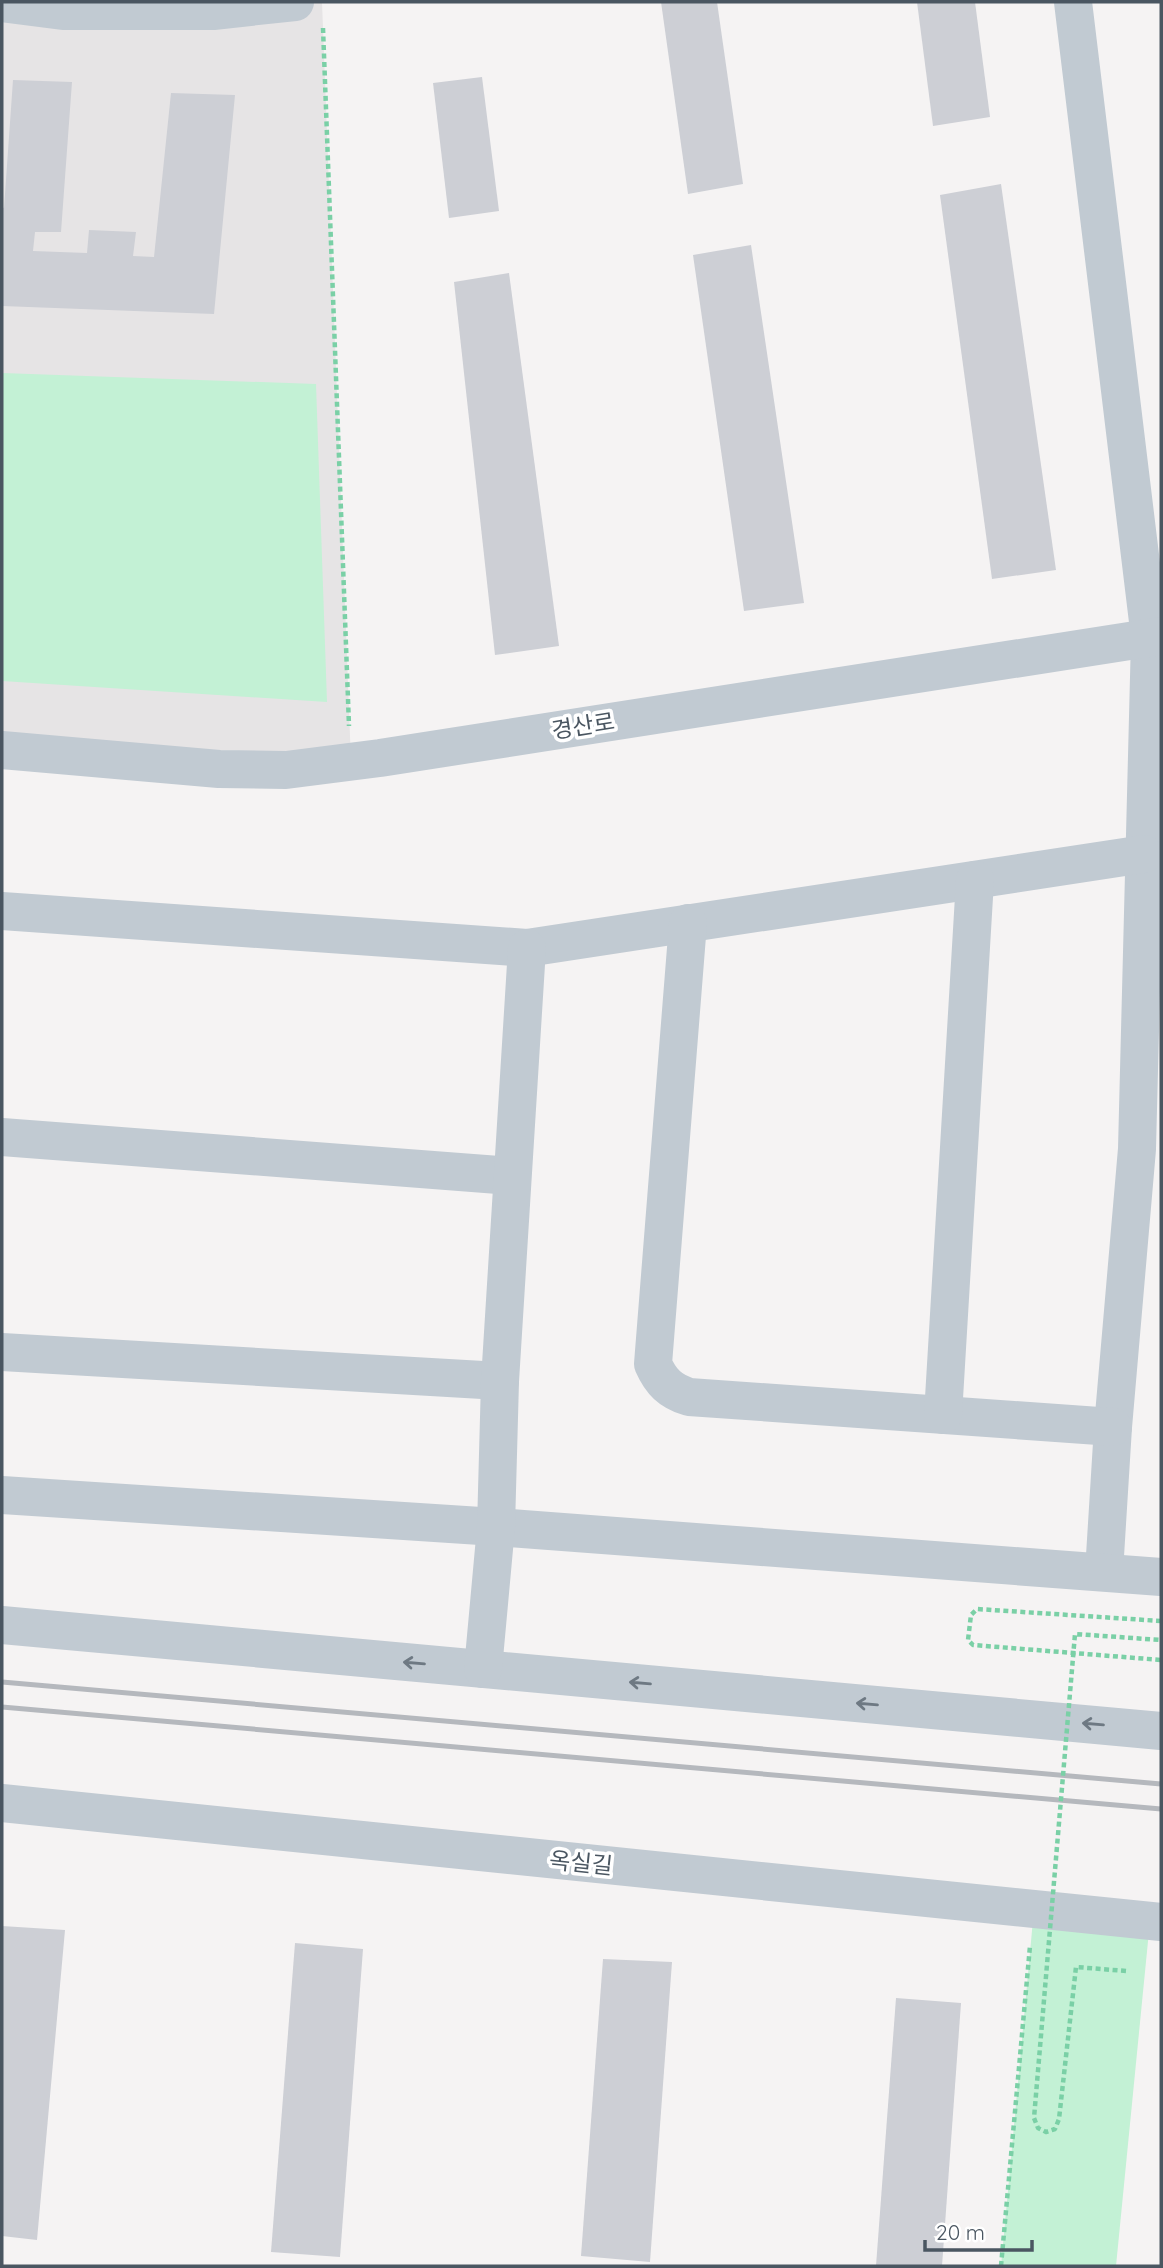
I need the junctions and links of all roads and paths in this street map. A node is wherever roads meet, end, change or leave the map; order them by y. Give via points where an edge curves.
1 (1073, 2) edge
2 (2, 3) edge
3 (309, 9) edge
4 (1156, 637) edge
5 (2, 750) edge
6 (351, 762) junction
7 (1144, 854) junction
8 (975, 880) junction
9 (2, 911) edge
10 (688, 923) junction
11 (527, 948) junction
12 (2, 1137) edge
13 (512, 1176) junction
14 (2, 1352) edge
15 (500, 1381) junction
16 (943, 1415) junction
17 (1113, 1427) junction
18 (2, 1495) edge
19 (496, 1527) junction
20 (1104, 1572) junction
21 (1161, 1577) edge
22 (1161, 1621) edge
23 (2, 1625) edge
24 (1161, 1640) edge
25 (1161, 1660) edge
26 (483, 1669) junction
27 (1161, 1731) edge
28 (2, 1803) edge
29 (1034, 1909) junction
30 (1161, 1922) edge
31 (1126, 1971) dead end
32 (1001, 2266) edge

1 - 4 street
2 - 3 street via 63,11
3 - 6 path
4 - 6 street, 경산로
4 - 7 street
5 - 6 street, 경산로 via 219,769 286,770
7 - 8 street
7 - 17 street via 1137,1149
8 - 10 street
8 - 16 street
9 - 11 street
10 - 11 street
10 - 16 street via 653,1364 660,1380 689,1397
11 - 13 street
12 - 13 street
13 - 15 street
14 - 15 street
15 - 19 street
16 - 17 street
17 - 20 street
18 - 19 street
19 - 20 street
19 - 26 street
20 - 21 street
22 - 25 path via 977,1609 971,1615 968,1640 973,1645
26 -> 23 street
24 - 31 path, bridge via 1074,1634 1034,2118 1038,2128 1046,2132 1055,2129 1059,2119 1076,1967
27 -> 26 street
28 - 29 street, 옥실길
29 - 30 street, 옥실길
29 - 32 path

